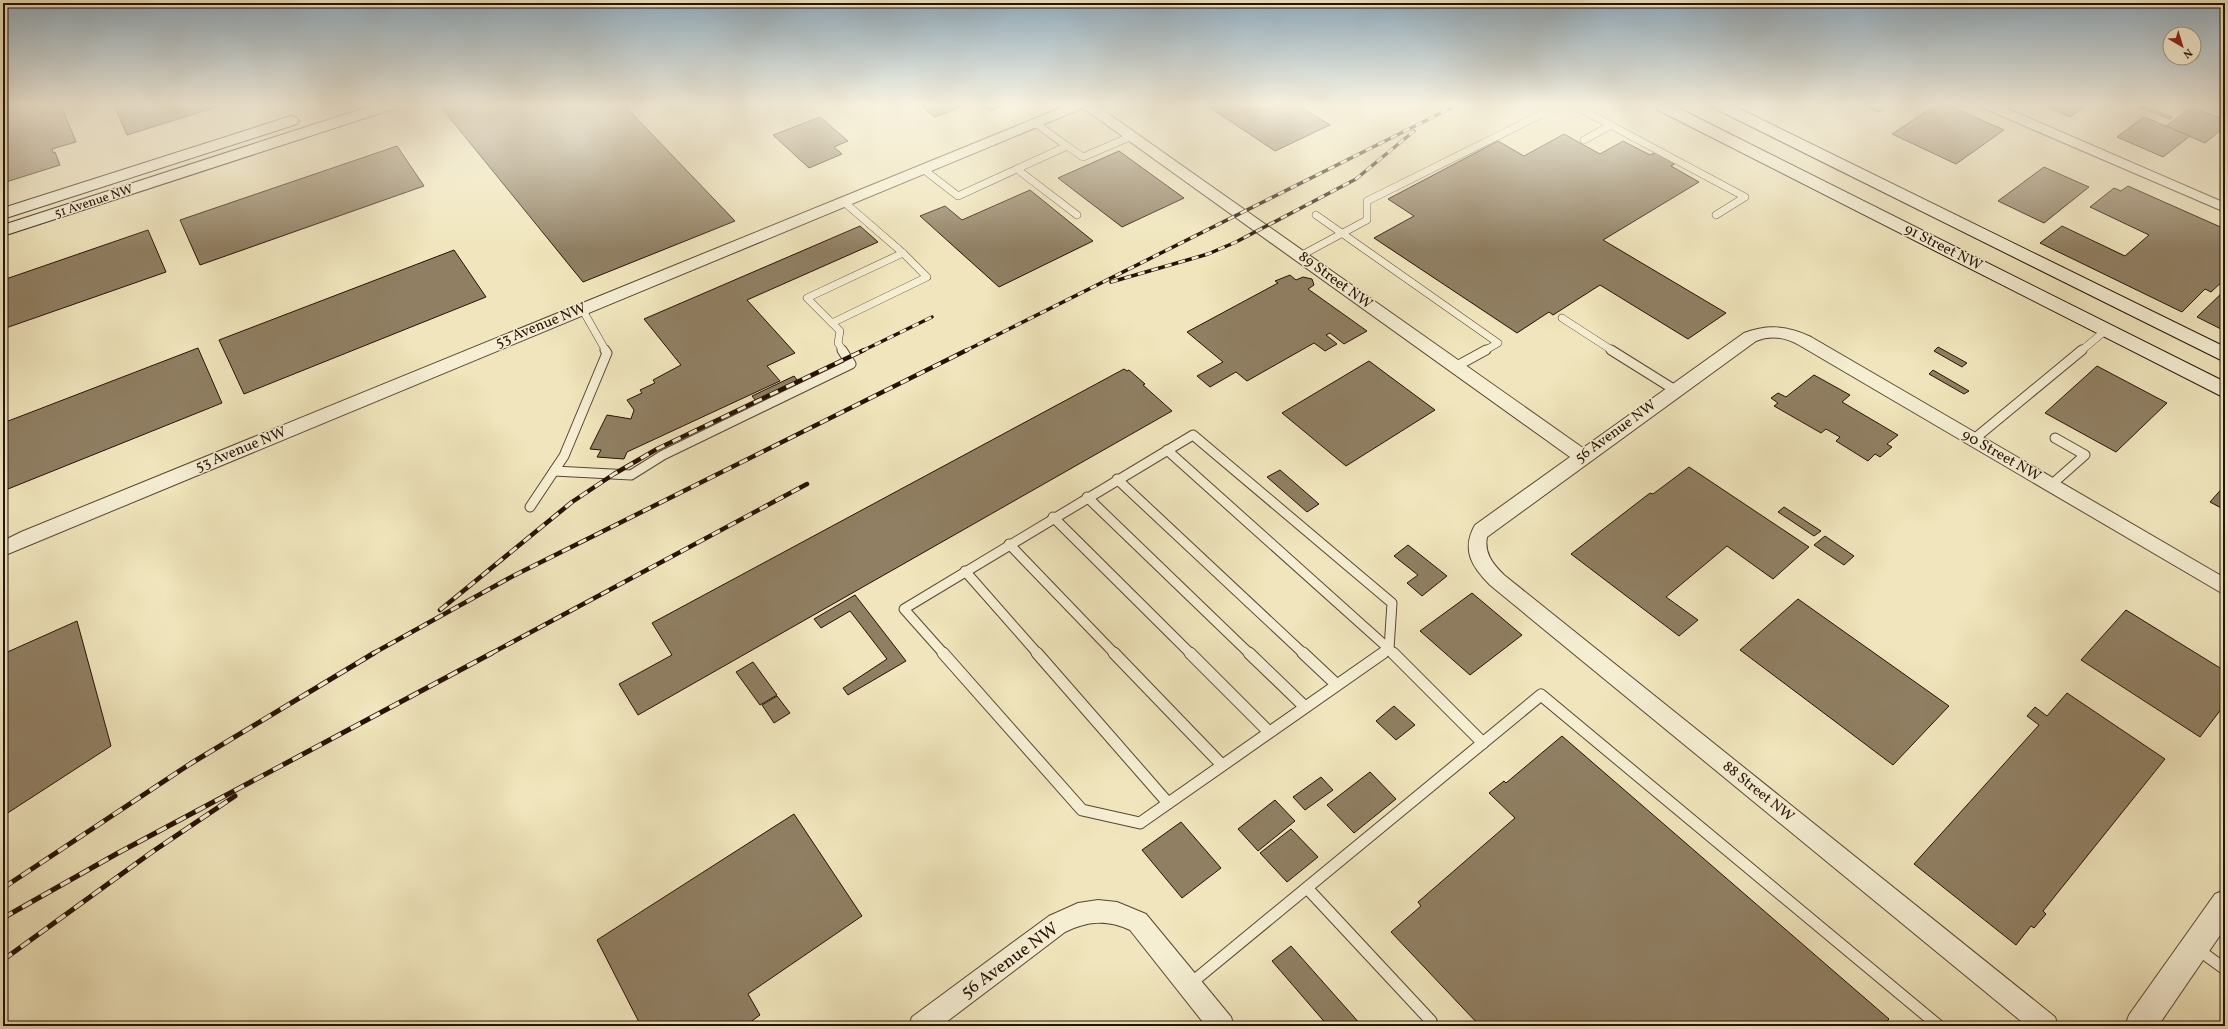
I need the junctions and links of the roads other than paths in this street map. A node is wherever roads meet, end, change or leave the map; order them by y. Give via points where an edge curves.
1 (193, 153) edge
2 (243, 153) edge
3 (962, 153) edge
4 (1052, 153) edge
5 (1077, 153) edge
6 (1091, 153) edge
7 (1156, 153) edge
8 (1464, 153) edge
9 (1663, 153) edge
10 (1755, 153) edge
11 (1817, 153) edge
12 (2098, 153) edge
13 (923, 169) junction
14 (1017, 169) junction
15 (844, 202) junction
16 (2225, 208) edge
17 (3, 214) edge
18 (1077, 215) dead end
19 (1316, 215) dead end
20 (1716, 215) dead end
21 (3, 231) edge
22 (1343, 233) junction
23 (903, 253) junction
24 (1300, 256) junction
25 (582, 309) junction
26 (1562, 318) dead end
27 (832, 323) junction
28 (1775, 331) joint
29 (2110, 332) junction
30 (2225, 355) edge
31 (1456, 367) junction
32 (2225, 380) edge
33 (1675, 390) junction
34 (2225, 391) edge
35 (2055, 438) dead end
36 (1973, 440) junction
37 (1167, 450) junction
38 (1583, 456) junction
39 (554, 471) junction
40 (1117, 479) junction
41 (2051, 485) junction
42 (1087, 497) junction
43 (530, 507) dead end
44 (1053, 517) junction
45 (1009, 544) junction
46 (3, 549) edge
47 (1477, 552) joint
48 (965, 571) junction
49 (2225, 587) edge
50 (1389, 649) junction
51 (1336, 684) junction
52 (1304, 706) junction
53 (1268, 731) junction
54 (1483, 743) junction
55 (1222, 765) junction
56 (1168, 803) junction
57 (1307, 888) junction
58 (2225, 904) edge
59 (2195, 947) junction
60 (2225, 969) edge
61 (1189, 985) junction
62 (1431, 1021) dead end
63 (921, 1026) edge
64 (1222, 1026) edge
65 (1939, 1026) edge
66 (2046, 1026) edge
67 (2140, 1026) edge

1 - 17 main road, 51 Avenue NW
2 - 21 main road, 51 Avenue NW
3 - 13 street, 53 Avenue NW
4 - 14 lane
5 - 6 lane via 1082,157
7 - 24 street, 89 Street NW
8 - 22 lane via 1368,201 1367,220
9 - 20 lane via 1745,197
10 - 29 main road, 91 Street NW
11 - 30 main road, 91 Street NW
12 - 16 street
13 - 14 lane via 958,196
13 - 15 street, 53 Avenue NW
14 - 18 lane
15 - 23 lane
15 - 25 street, 53 Avenue NW
19 - 22 lane
22 - 24 lane
22 - 31 lane via 1498,343
23 - 27 lane via 927,277
23 - 27 lane via 807,298
24 - 31 street, 89 Street NW
25 - 39 lane via 607,353 564,456
25 - 46 street, 53 Avenue NW
26 - 33 lane
27 - 39 lane via 840,331 838,343 851,364 663,454 631,475
28 - 33 street, 56 Avenue NW via 1750,337
28 - 36 street, 90 Street NW via 1805,341
29 - 32 main road via 2174,355
29 - 34 main road, 91 Street NW
29 - 36 lane
31 - 38 street, 89 Street NW
33 - 38 street, 56 Avenue NW
35 - 41 lane via 2085,454
36 - 41 street, 90 Street NW
37 - 40 lane
37 - 50 lane
37 - 50 lane via 1193,434 1392,603
38 - 47 street, 56 Avenue NW via 1481,530 1477,536
39 - 43 lane
40 - 42 lane
40 - 51 lane
41 - 49 street, 90 Street NW
42 - 44 lane
42 - 52 lane
44 - 45 lane
44 - 53 lane
45 - 48 lane
45 - 55 lane
47 - 66 street, 88 Street NW via 1488,572 1497,580
48 - 56 lane
48 - 56 lane via 904,608 1082,810 1140,823
50 - 51 lane
50 - 54 lane
51 - 52 lane
52 - 53 lane
53 - 55 lane
54 - 57 lane
54 - 65 lane via 1541,695
55 - 56 lane
57 - 61 lane
57 - 62 lane
58 - 59 main road
59 - 60 lane
59 - 67 main road
61 - 63 street, 56 Avenue NW via 1138,922 1120,913 1088,911 1057,924
61 - 64 street

